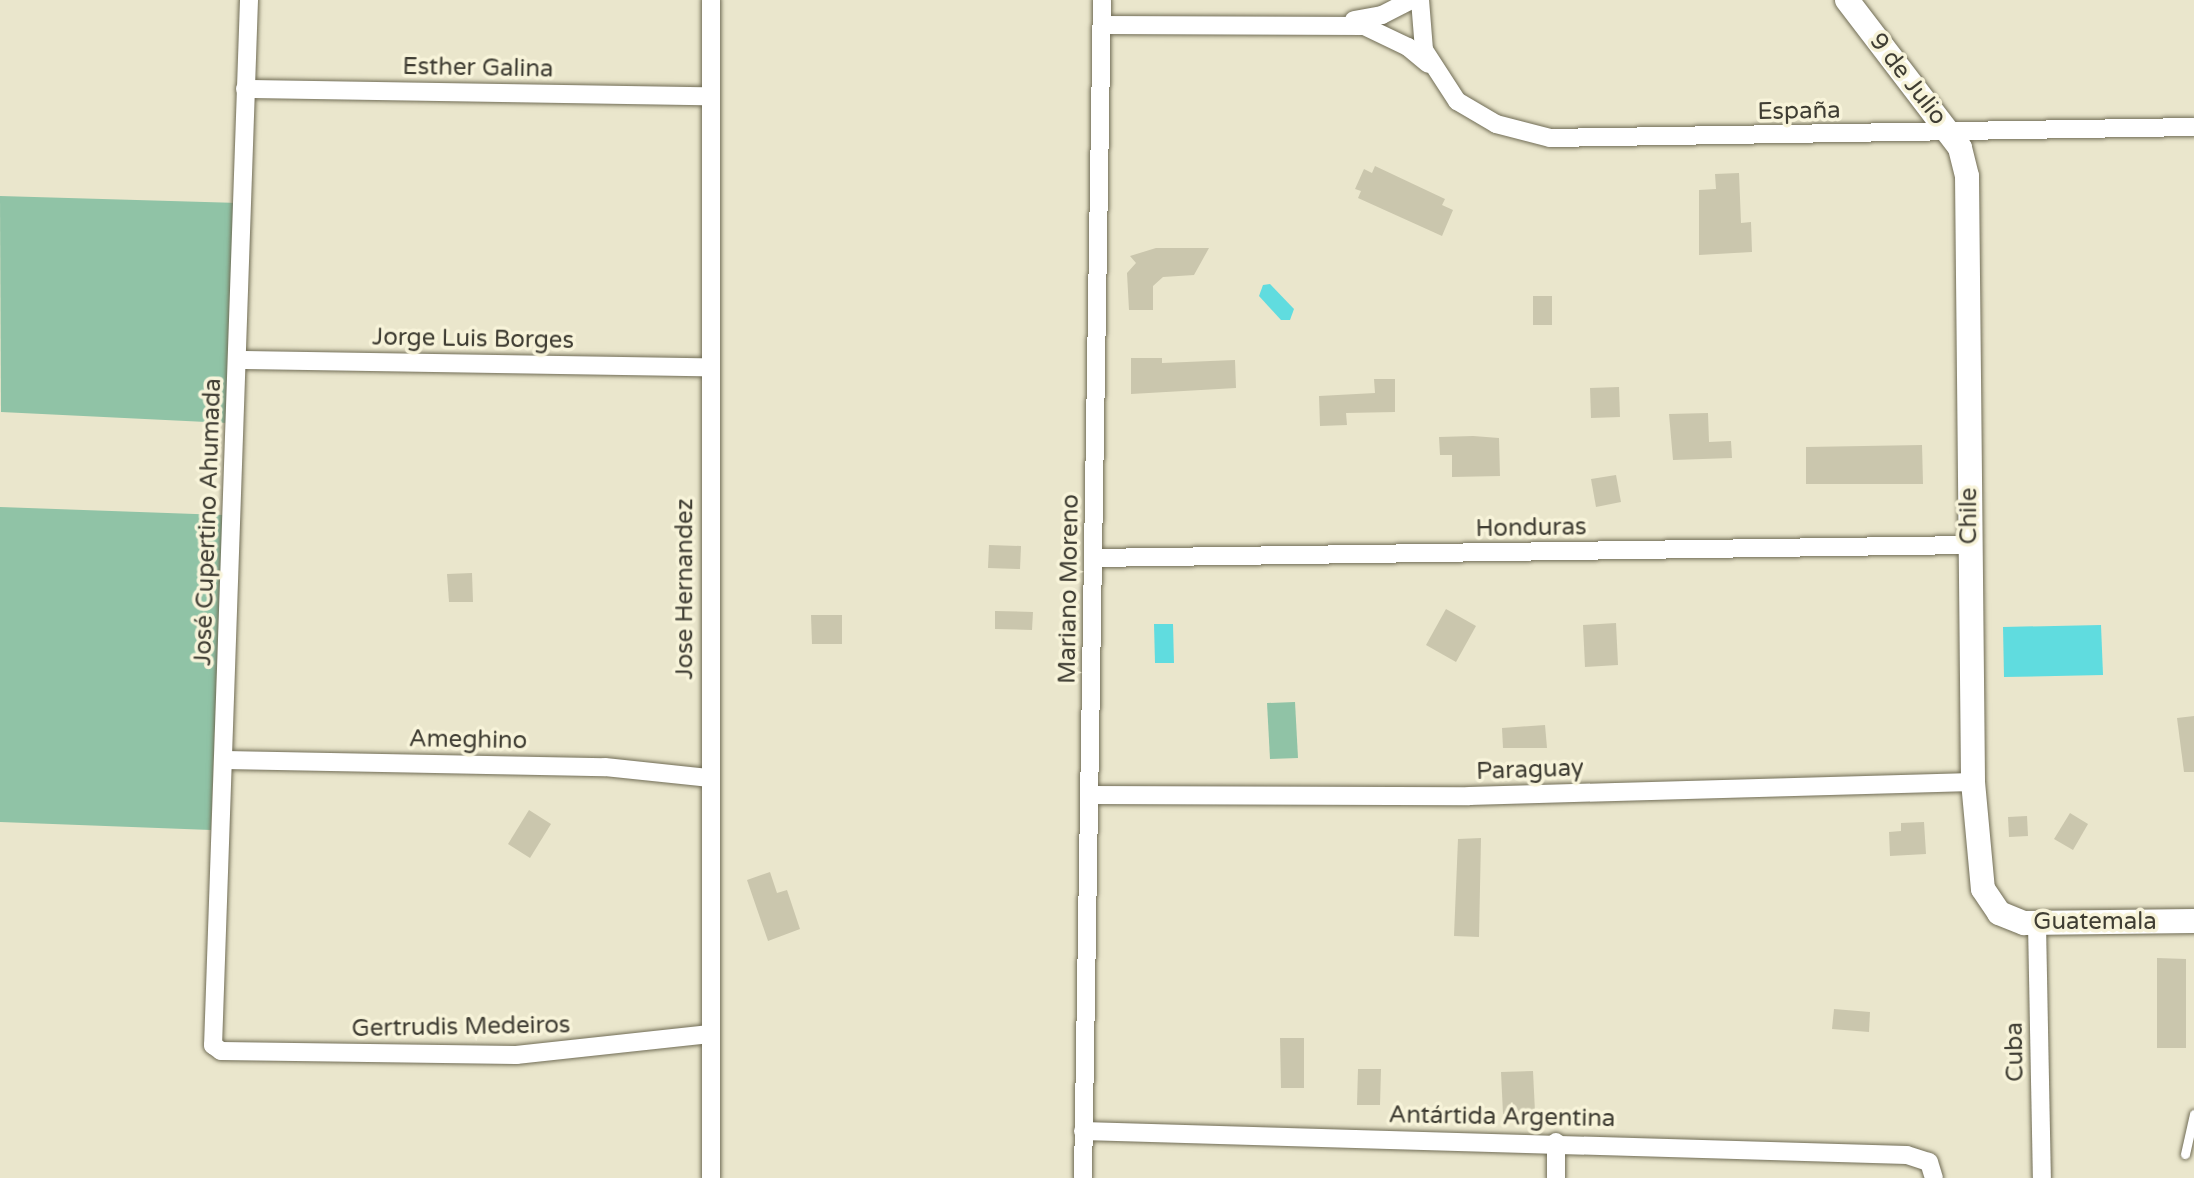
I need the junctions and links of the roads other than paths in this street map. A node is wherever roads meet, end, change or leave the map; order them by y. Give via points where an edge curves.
1 (249, 0) edge
2 (711, 0) edge
3 (1102, 0) edge
4 (1412, 0) edge
5 (1420, 0) edge
6 (1847, 0) edge
7 (1339, 23) junction
8 (1102, 25) junction
9 (1431, 67) junction
10 (245, 89) junction
11 (711, 96) junction
12 (2194, 127) edge
13 (1948, 132) junction
14 (1964, 162) joint
15 (238, 360) junction
16 (708, 367) junction
17 (1970, 545) junction
18 (1093, 558) junction
19 (225, 760) junction
20 (710, 778) junction
21 (1973, 782) junction
22 (1089, 795) junction
23 (1978, 870) joint
24 (2194, 921) edge
25 (2037, 924) junction
26 (710, 1034) junction
27 (213, 1045) joint
28 (2194, 1114) edge
29 (1083, 1131) junction
30 (1556, 1142) junction
31 (2185, 1154) dead end
32 (711, 1178) edge
33 (1083, 1178) edge
34 (1556, 1178) edge
35 (1934, 1178) edge
36 (2042, 1178) edge

1 - 10 street, José Cupertino Ahumada
2 - 11 street, Jose Hernandez
3 - 8 street, Mariano Moreno
4 - 7 street, España via 1382,15
5 - 9 street, España via 1420,27
6 - 13 street, 9 de Julio
7 - 8 street, España
7 - 9 street, España via 1383,33
8 - 18 street, Mariano Moreno
9 - 13 street, España via 1473,113 1550,138
10 - 11 street, Esther Galina
10 - 15 street, José Cupertino Ahumada
11 - 16 street, Jose Hernandez
12 - 13 street, España
13 - 14 street, 9 de Julio
14 - 17 street, Chile
15 - 16 street, Jorge Luis Borges
15 - 19 street, José Cupertino Ahumada
16 - 20 street, Jose Hernandez
17 - 18 street, Honduras
17 - 21 street, Chile
18 - 22 street, Mariano Moreno
19 - 20 street, Ameghino via 605,767
19 - 27 street, José Cupertino Ahumada
20 - 26 street, Jose Hernandez
21 - 22 street, Paraguay via 1469,796
21 - 23 street, Chile
22 - 29 street, Mariano Moreno
23 - 25 street, Guatemala via 1991,906 2009,919
24 - 25 street, Guatemala
25 - 36 street, Cuba
26 - 27 street, Gertrudis Medeiros via 516,1055 221,1051
26 - 32 street, Jose Hernandez
28 - 31 lane
29 - 30 street, Antártida Argentina
29 - 33 street, Mariano Moreno
30 - 34 street
30 - 35 street, Antártida Argentina via 1920,1156 1929,1162

